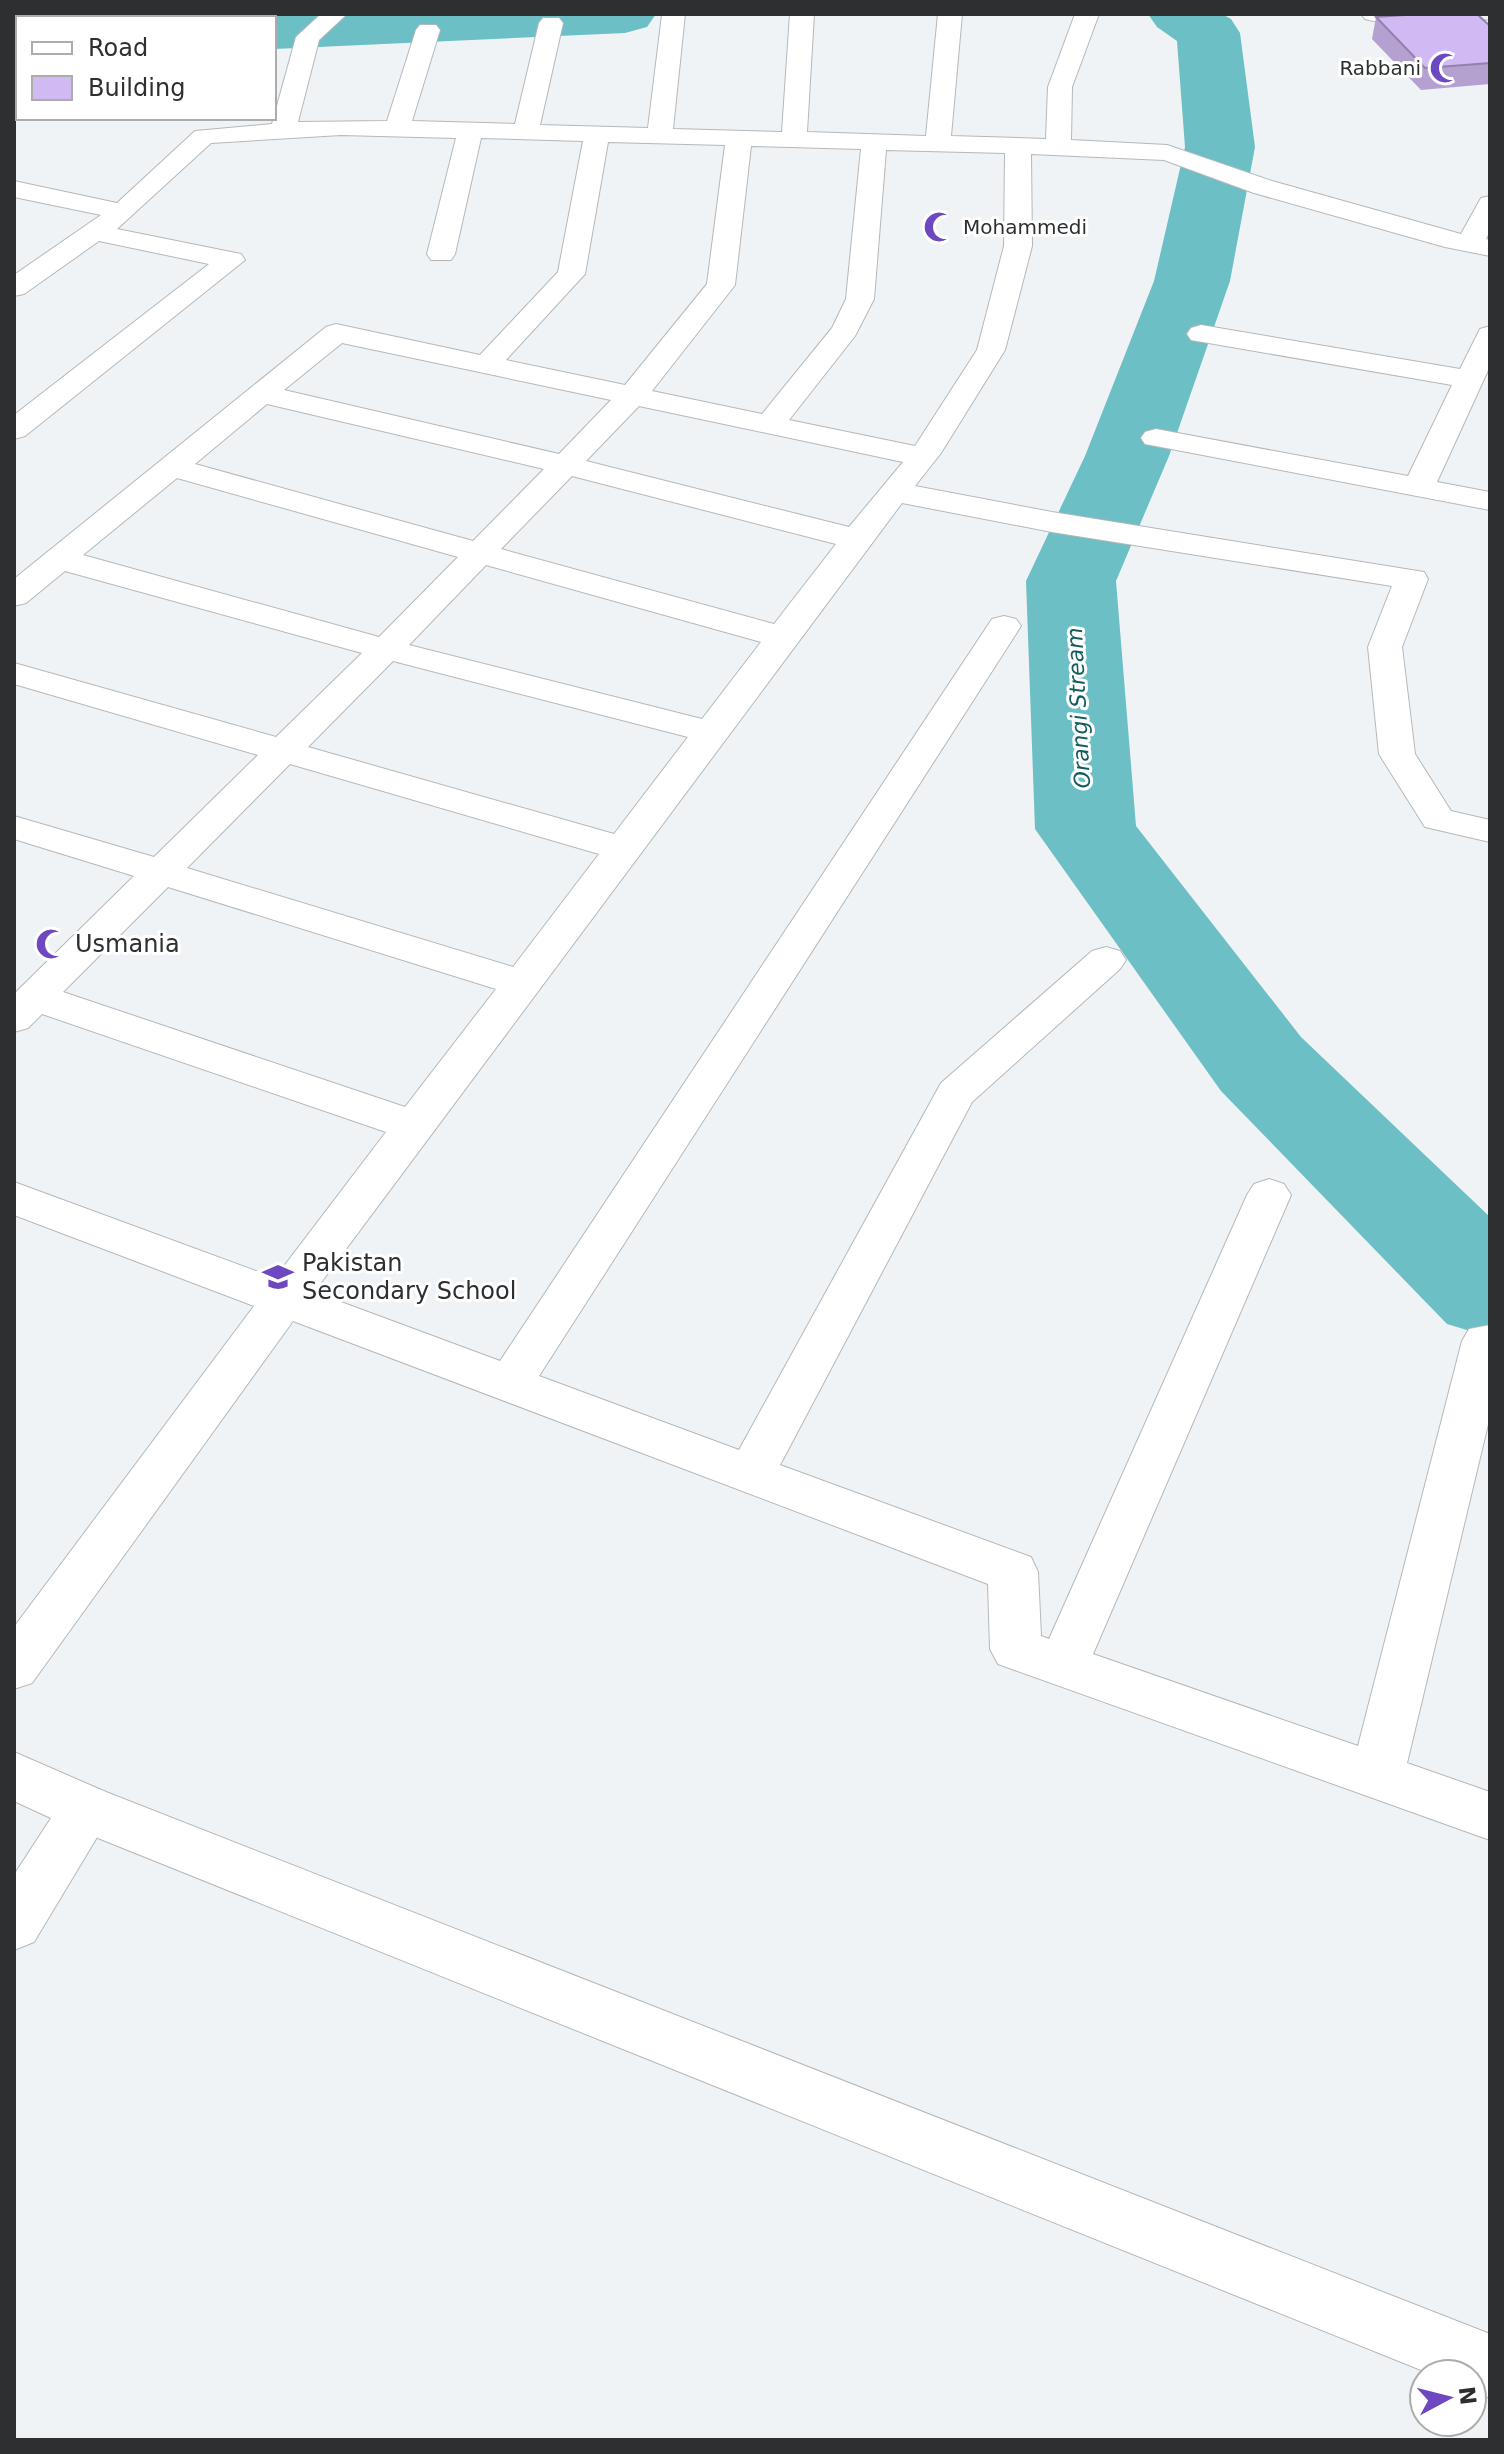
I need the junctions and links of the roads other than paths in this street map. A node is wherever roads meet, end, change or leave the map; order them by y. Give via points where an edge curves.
1 (802, 14) edge
2 (950, 14) edge
3 (1087, 14) edge
4 (1373, 14) edge
5 (674, 15) edge
6 (331, 16) edge
7 (1446, 18) edge
8 (551, 23) dead end
9 (1490, 28) edge
10 (428, 30) dead end
11 (397, 128) junction
12 (470, 130) junction
13 (283, 131) junction
14 (526, 132) junction
15 (597, 134) junction
16 (660, 135) junction
17 (739, 138) junction
18 (794, 139) junction
19 (874, 141) junction
20 (938, 143) junction
21 (1018, 145) junction
22 (1058, 147) junction
23 (14, 189) edge
24 (1490, 204) edge
25 (123, 212) junction
26 (94, 232) junction
27 (1480, 246) edge
28 (441, 254) dead end
29 (14, 288) edge
30 (1201, 334) dead end
31 (1490, 335) edge
32 (486, 365) junction
33 (1469, 379) junction
34 (262, 394) junction
35 (632, 396) junction
36 (769, 425) junction
37 (14, 430) edge
38 (1156, 438) dead end
39 (923, 457) junction
40 (567, 465) junction
41 (172, 467) junction
42 (1419, 487) junction
43 (895, 492) junction
44 (1490, 501) edge
45 (856, 539) junction
46 (481, 552) junction
47 (60, 559) junction
48 (14, 596) edge
49 (1004, 626) dead end
50 (782, 637) junction
51 (386, 649) junction
52 (14, 673) edge
53 (711, 732) junction
54 (283, 751) junction
55 (14, 827) edge
56 (1490, 831) edge
57 (623, 849) junction
58 (160, 871) junction
59 (1106, 960) dead end
60 (522, 983) junction
61 (25, 1007) edge
62 (414, 1126) junction
63 (1269, 1195) dead end
64 (14, 1198) edge
65 (284, 1299) junction
66 (1485, 1341) dead end
67 (510, 1383) junction
68 (751, 1473) junction
69 (1063, 1665) junction
70 (14, 1667) edge
71 (14, 1776) edge
72 (1377, 1776) junction
73 (87, 1809) junction
74 (1490, 1816) edge
75 (14, 1924) edge
76 (1490, 2366) edge

1 - 18 street
2 - 20 street
3 - 22 street via 1060,87
4 - 7 street
5 - 16 street
6 - 13 street via 308,37
7 - 9 street
8 - 14 street
10 - 11 street
11 - 12 street
11 - 13 street
12 - 14 street
12 - 28 street
13 - 25 street via 204,136
14 - 15 street
15 - 16 street
15 - 32 street via 571,274
16 - 17 street
17 - 18 street
17 - 35 street via 721,285
18 - 19 street
19 - 20 street
19 - 36 street via 860,299 845,330
20 - 21 street
21 - 22 street
21 - 39 street via 1018,246 991,350
22 - 27 street via 1167,153 1263,187
23 - 25 street
24 - 27 street
25 - 26 street
26 - 29 street
26 - 37 street via 231,260
30 - 33 street
31 - 33 street
32 - 34 street via 336,333
32 - 35 street
33 - 42 street
34 - 40 street
34 - 41 street
35 - 36 street
35 - 40 street
36 - 39 street
38 - 42 street
39 - 43 street
40 - 45 street
40 - 46 street
41 - 46 street
41 - 47 street
42 - 44 street
43 - 45 street
43 - 56 street via 1412,579 1385,647 1397,754 1438,819
45 - 50 street
46 - 50 street
46 - 51 street
47 - 48 street
47 - 51 street
49 - 67 street
50 - 53 street
51 - 53 street
51 - 54 street
52 - 54 street
53 - 57 street
54 - 57 street
54 - 58 street
55 - 58 street
57 - 60 street
58 - 60 street
58 - 61 street
59 - 68 street via 956,1093
60 - 62 street
61 - 62 street
62 - 65 street
63 - 69 street
64 - 65 street
65 - 67 street
65 - 70 street
66 - 72 street
67 - 68 street
68 - 69 street via 1013,1572 1016,1649
69 - 72 street
71 - 73 street
72 - 74 street
73 - 75 street
73 - 76 street

